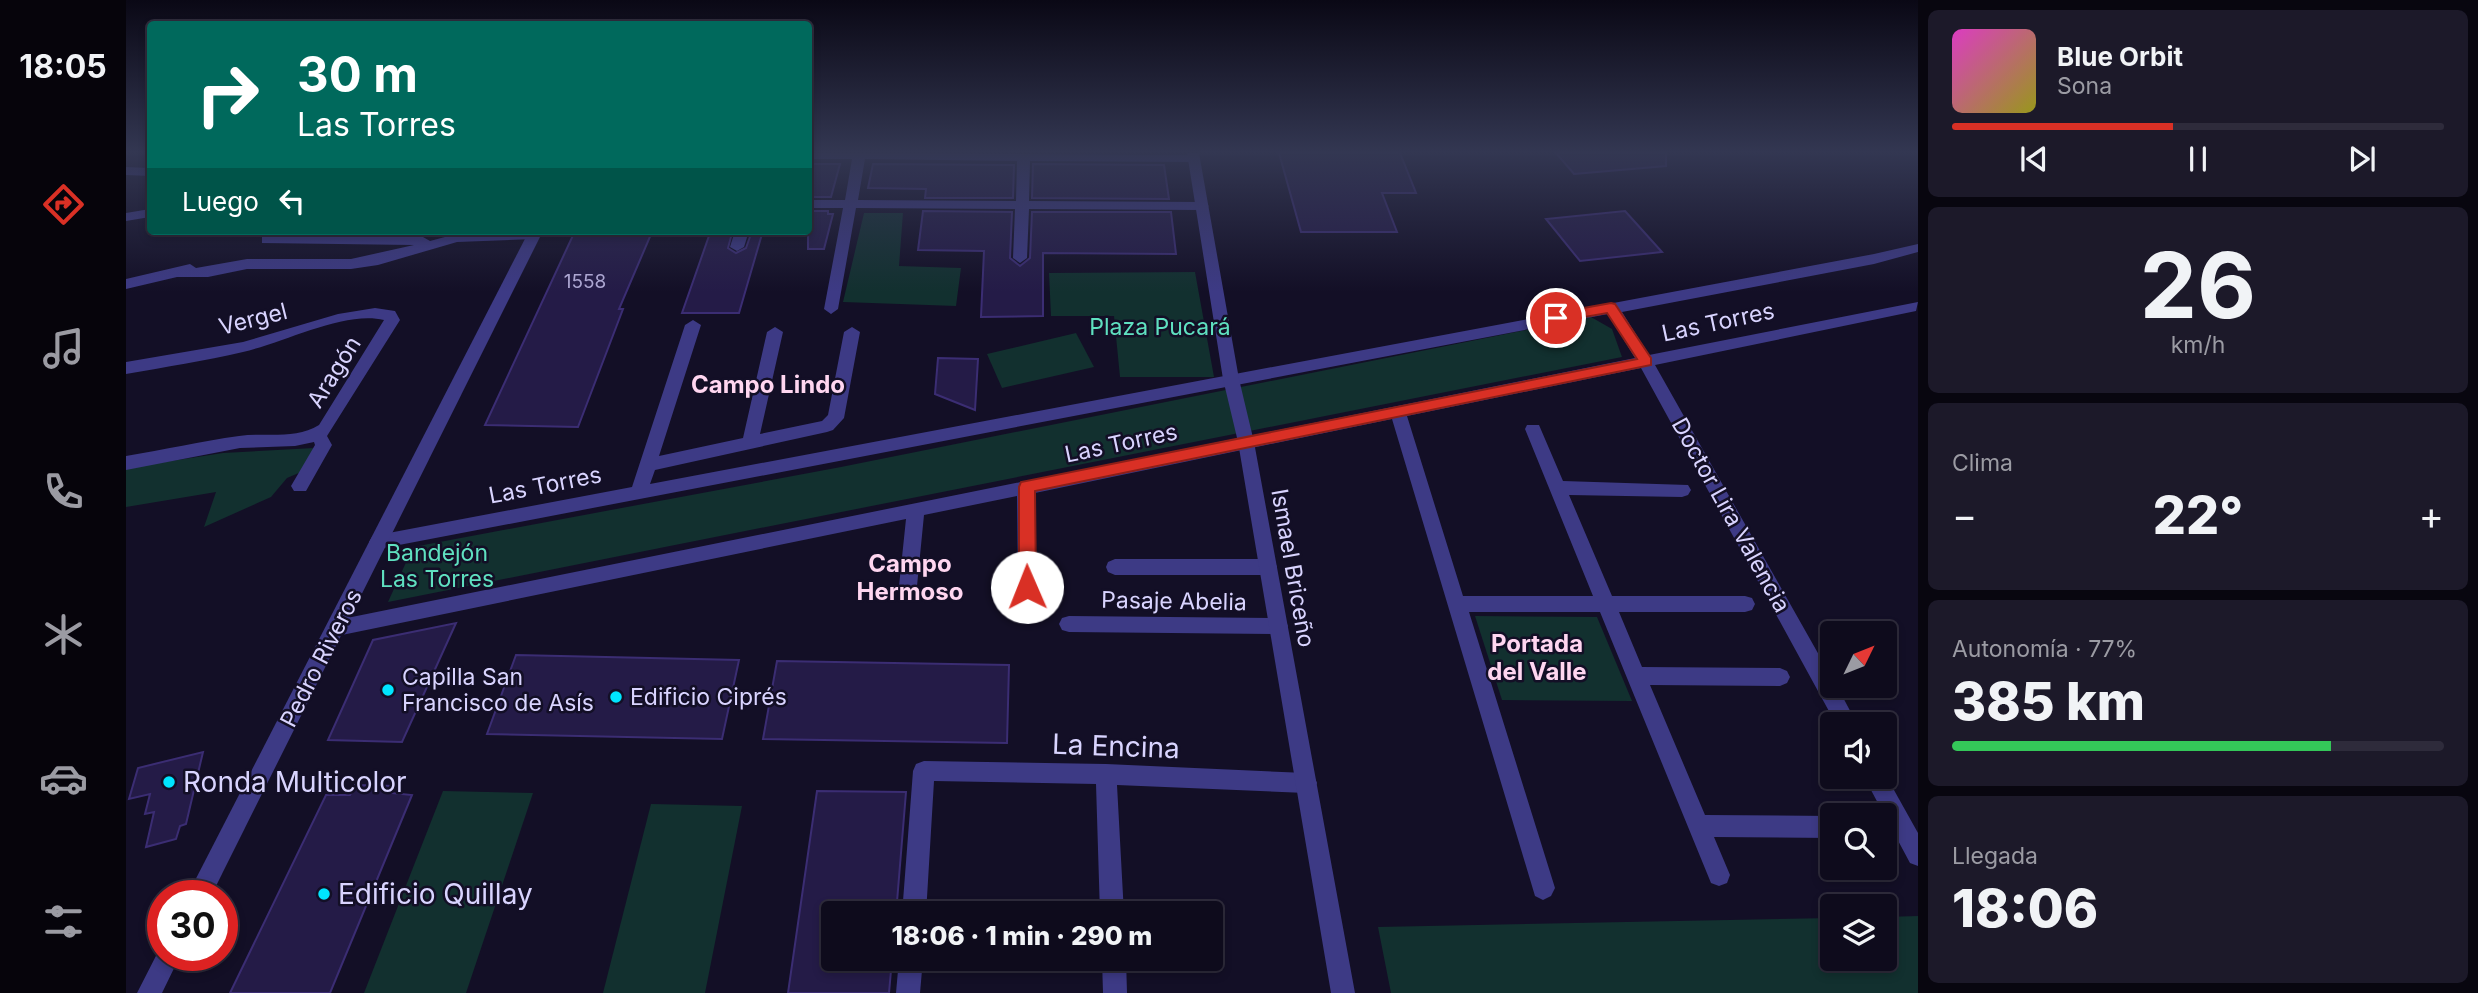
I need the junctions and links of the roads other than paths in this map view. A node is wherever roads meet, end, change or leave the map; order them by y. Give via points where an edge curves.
1 (851, 199) edge
2 (1023, 199) edge
3 (1201, 199) edge
4 (812, 204) edge
5 (850, 204) junction
6 (1022, 205) junction
7 (1202, 206) junction
8 (147, 213) edge
9 (126, 217) edge
10 (475, 235) edge
11 (534, 235) edge
12 (741, 235) edge
13 (311, 240) junction
14 (266, 241) edge
15 (437, 241) junction
16 (737, 247) dead end
17 (1918, 248) edge
18 (1020, 258) dead end
19 (247, 264) junction
20 (290, 265) junction
21 (181, 273) junction
22 (126, 284) edge
23 (1916, 306) dead end
24 (1611, 307) junction
25 (831, 309) dead end
26 (390, 315) joint
27 (693, 326) dead end
28 (775, 332) dead end
29 (852, 332) dead end
30 (1646, 362) junction
31 (126, 368) edge
32 (1231, 379) junction
33 (1398, 412) junction
34 (1532, 429) dead end
35 (318, 435) junction
36 (750, 442) junction
37 (1246, 442) junction
38 (126, 463) edge
39 (646, 465) junction
40 (300, 486) dead end
41 (1027, 487) junction
42 (1557, 488) junction
43 (1682, 490) dead end
44 (639, 492) junction
45 (916, 510) junction
46 (378, 541) junction
47 (1115, 567) dead end
48 (1268, 567) junction
49 (908, 586) dead end
50 (1027, 587) dead end
51 (1457, 604) junction
52 (1606, 604) junction
53 (1745, 604) dead end
54 (1069, 624) dead end
55 (1278, 626) junction
56 (337, 628) junction
57 (1636, 676) junction
58 (1780, 677) dead end
59 (1840, 712) edge
60 (1106, 774) junction
61 (1306, 783) junction
62 (1882, 789) edge
63 (1699, 827) junction
64 (1820, 827) edge
65 (1918, 855) edge
66 (1719, 875) dead end
67 (207, 880) edge
68 (1543, 888) dead end
69 (915, 901) edge
70 (1111, 901) edge
71 (160, 971) edge
72 (910, 971) edge
73 (1114, 971) edge
74 (149, 993) edge
75 (908, 993) edge
76 (1115, 993) edge
77 (1343, 993) edge

1 - 5 street
2 - 6 street
3 - 7 street, Ismael Briceño
4 - 5 street
5 - 6 street
5 - 25 street
6 - 7 street
6 - 18 street
7 - 32 street, Ismael Briceño
8 - 9 street
10 - 15 street
11 - 46 street, Pedro Riveros
12 - 16 street
13 - 14 street
13 - 15 street
13 - 20 street via 307,251
14 - 19 street
14 - 21 street
15 - 20 street via 364,262
17 - 24 street, Las Torres
19 - 20 street
19 - 21 street
21 - 22 street
23 - 30 street, Las Torres
24 - 30 street, Doctor Lira Valencia
24 - 32 street, Las Torres
26 - 31 street, Vergel via 357,315 246,346
26 - 35 street, Aragón via 392,320
27 - 39 street
28 - 36 street
29 - 36 street via 836,418 827,426
30 - 33 street, Las Torres
30 - 59 street, Doctor Lira Valencia
32 - 37 street, Ismael Briceño
32 - 44 street, Las Torres
33 - 37 street, Las Torres
33 - 51 street
34 - 42 street
35 - 38 street via 243,441
35 - 40 street, Aragón via 324,445
36 - 39 street
37 - 41 street, Las Torres
37 - 48 street, Ismael Briceño
39 - 44 street
41 - 45 street, Las Torres
41 - 50 street
42 - 43 street
42 - 52 street
44 - 46 street, Las Torres
45 - 49 street
45 - 56 street, Las Torres
46 - 56 street, Pedro Riveros
47 - 48 street
48 - 55 street, Ismael Briceño
51 - 52 street
51 - 68 street
52 - 53 street
52 - 57 street
54 - 55 street, Pasaje Abelia
55 - 61 street, Ismael Briceño
56 - 67 street, Pedro Riveros
57 - 58 street
57 - 63 street
60 - 61 street, La Encina
60 - 69 street, La Encina via 924,771
60 - 70 street
61 - 77 street, Ismael Briceño
62 - 65 street
63 - 64 street
63 - 66 street
71 - 74 street
72 - 75 street
73 - 76 street

